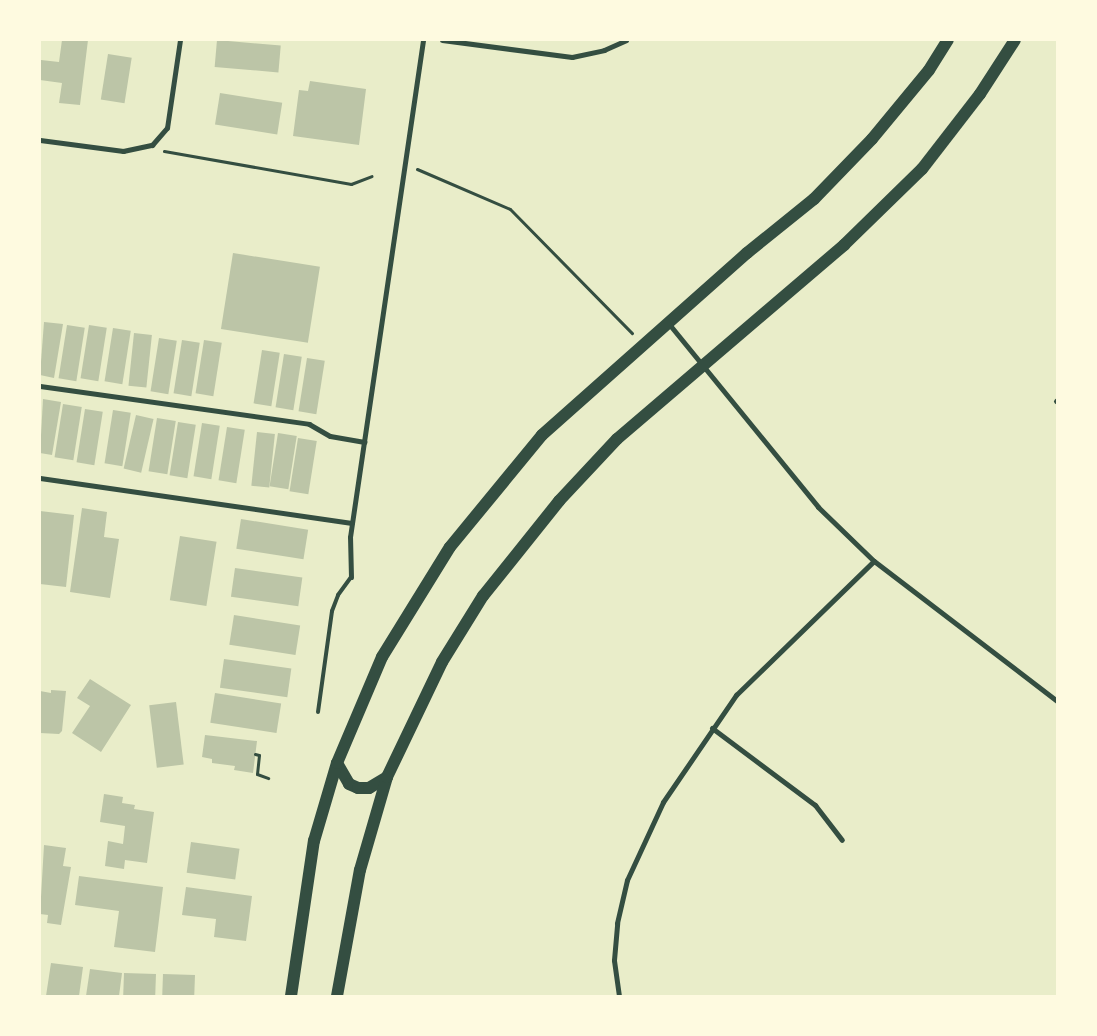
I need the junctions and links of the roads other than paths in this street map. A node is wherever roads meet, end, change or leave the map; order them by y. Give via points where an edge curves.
1 (180, 40) edge
2 (423, 40) edge
3 (442, 40) edge
4 (626, 40) edge
5 (948, 40) edge
6 (1015, 40) edge
7 (40, 140) edge
8 (669, 324) junction
9 (704, 367) junction
10 (40, 386) edge
11 (364, 442) junction
12 (40, 478) edge
13 (352, 523) junction
14 (874, 561) junction
15 (351, 577) joint
16 (1057, 701) edge
17 (318, 712) dead end
18 (712, 728) junction
19 (337, 763) junction
20 (387, 778) junction
21 (842, 840) dead end
22 (291, 996) edge
23 (337, 996) edge
24 (619, 996) edge

1 - 7 street via 169,121 164,134 152,145 136,151
2 - 11 street
3 - 4 street via 572,57 604,50
5 - 8 main road via 929,70 872,140 814,199
6 - 9 main road via 980,94 922,169 844,245
8 - 9 street
8 - 19 main road via 542,435 450,547 382,657
9 - 14 street via 818,507
9 - 20 main road via 617,439 559,501 483,596 442,662
10 - 11 street via 310,424 330,436
11 - 13 street
12 - 13 street
13 - 15 street via 348,551
14 - 16 street
14 - 18 street via 736,695
15 - 17 lane via 338,595 332,611
18 - 21 street via 815,805
18 - 24 street via 662,802 626,880 617,923 614,960
19 - 20 main road via 349,784 358,788 368,788
19 - 22 main road via 314,842
20 - 23 main road via 360,870

